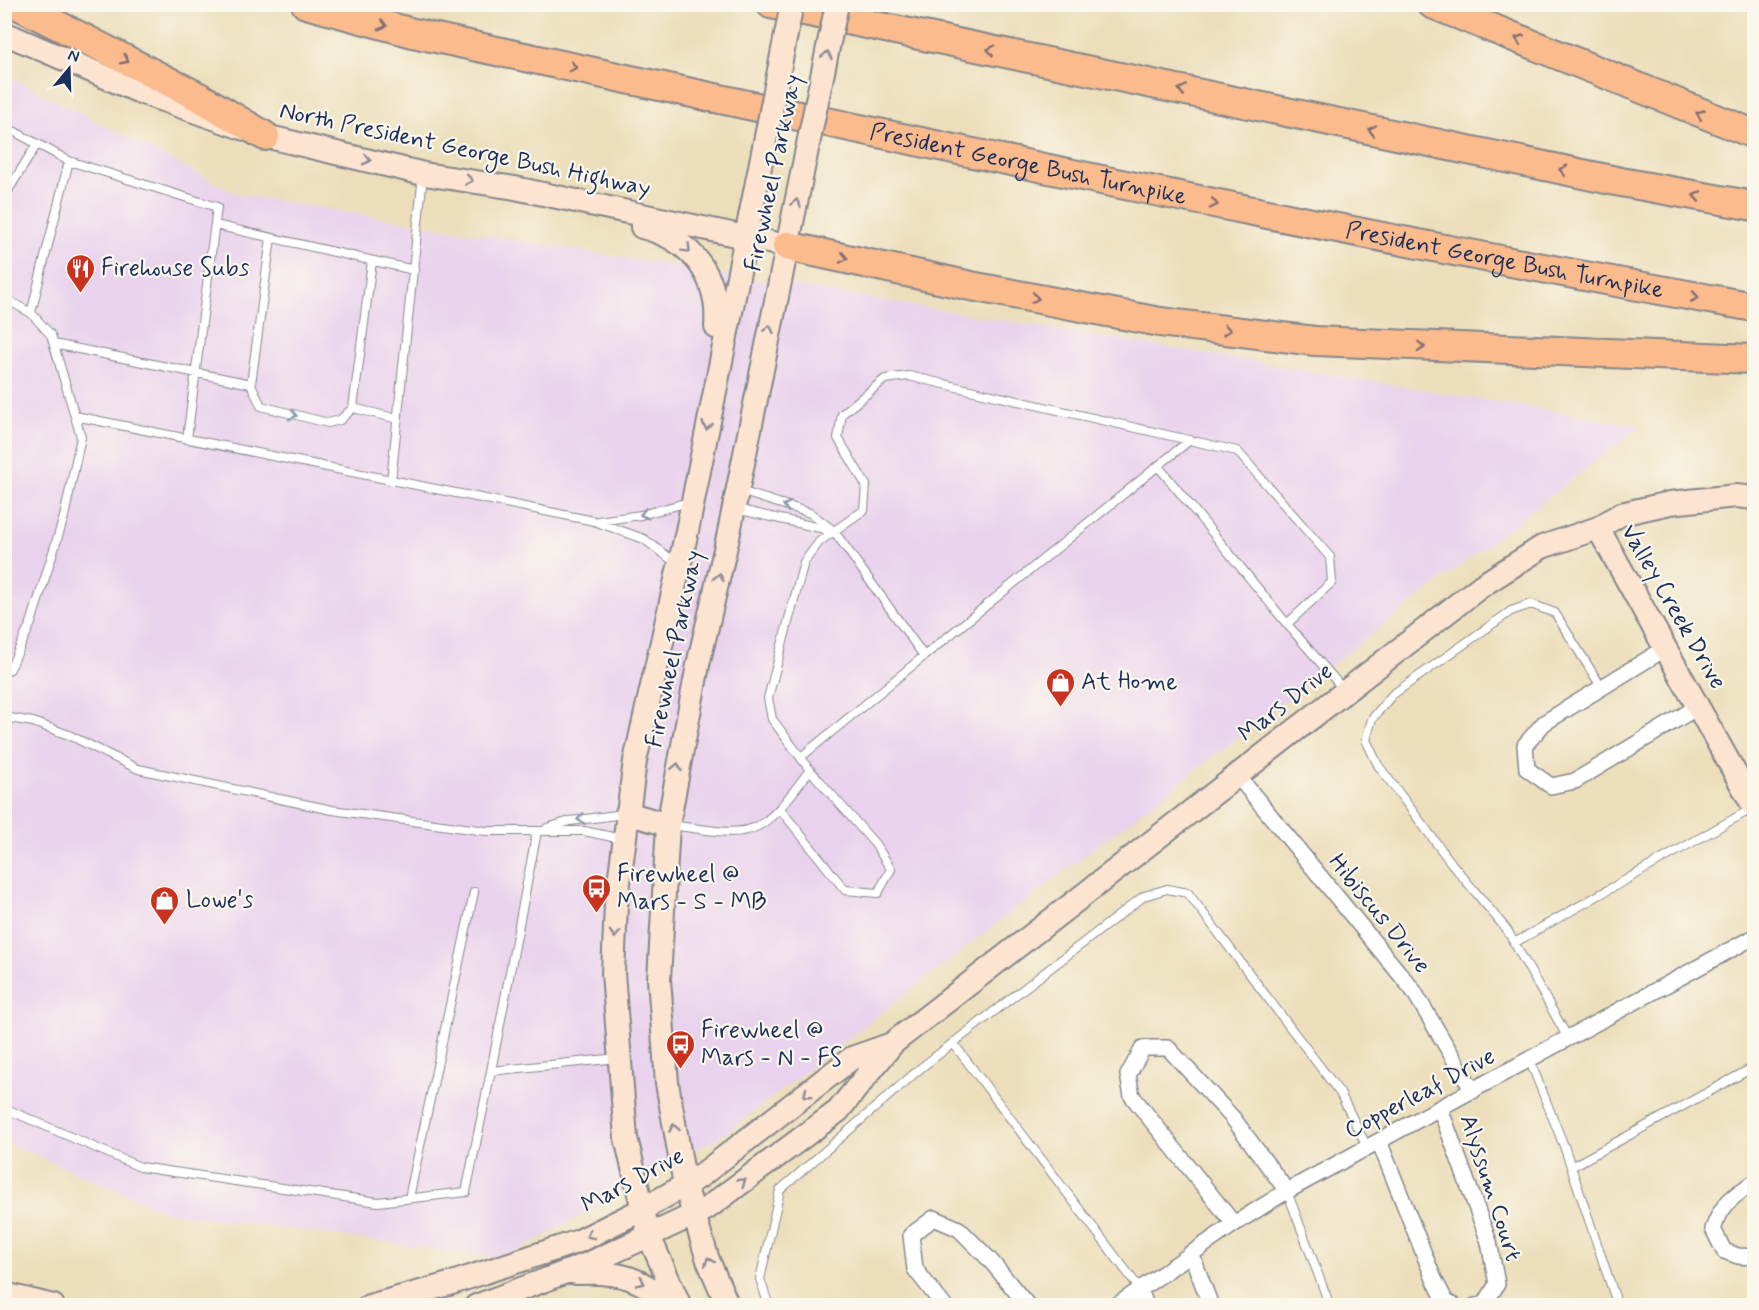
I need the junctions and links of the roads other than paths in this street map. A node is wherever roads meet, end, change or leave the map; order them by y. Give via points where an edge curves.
1 (16, 4) edge
2 (306, 4) edge
3 (771, 4) edge
4 (792, 4) edge
5 (837, 4) edge
6 (1432, 4) edge
7 (1743, 4) edge
8 (1755, 8) edge
9 (4, 33) edge
10 (4, 126) edge
11 (1755, 134) edge
12 (265, 136) junction
13 (37, 144) junction
14 (69, 161) junction
15 (424, 174) junction
16 (515, 188) junction
17 (4, 196) edge
18 (1755, 206) edge
19 (215, 225) junction
20 (745, 236) junction
21 (271, 238) junction
22 (787, 246) junction
23 (372, 261) junction
24 (414, 270) junction
25 (4, 298) edge
26 (1755, 308) edge
27 (31, 314) junction
28 (54, 344) junction
29 (1755, 359) edge
30 (718, 368) junction
31 (196, 373) junction
32 (251, 384) junction
33 (352, 408) junction
34 (75, 416) junction
35 (398, 419) junction
36 (187, 439) junction
37 (1190, 440) junction
38 (1158, 466) junction
39 (391, 481) junction
40 (1755, 498) edge
41 (734, 499) junction
42 (693, 501) junction
43 (594, 521) junction
44 (1598, 528) junction
45 (834, 531) junction
46 (679, 566) junction
47 (1287, 624) junction
48 (1666, 648) junction
49 (924, 656) junction
50 (4, 672) edge
51 (1602, 688) junction
52 (1345, 691) junction
53 (1699, 706) junction
54 (4, 717) edge
55 (801, 757) junction
56 (810, 771) junction
57 (1237, 775) junction
58 (1754, 807) edge
59 (781, 810) junction
60 (627, 813) junction
61 (668, 825) junction
62 (537, 831) junction
63 (624, 839) junction
64 (474, 892) dead end
65 (1755, 937) edge
66 (1514, 943) junction
67 (1569, 1040) junction
68 (893, 1043) junction
69 (952, 1043) junction
70 (620, 1058) junction
71 (1530, 1060) junction
72 (1755, 1067) edge
73 (491, 1071) junction
74 (1473, 1091) junction
75 (4, 1108) edge
76 (1440, 1108) junction
77 (1373, 1144) junction
78 (1571, 1167) junction
79 (1755, 1183) edge
80 (685, 1185) junction
81 (1287, 1191) junction
82 (409, 1198) junction
83 (643, 1209) junction
84 (694, 1215) junction
85 (1234, 1224) junction
86 (649, 1236) junction
87 (1191, 1254) junction
88 (1755, 1257) edge
89 (563, 1274) junction
90 (1140, 1289) junction
91 (4, 1294) edge
92 (52, 1305) edge
93 (369, 1305) edge
94 (476, 1305) edge
95 (673, 1305) edge
96 (680, 1305) edge
97 (728, 1305) edge
98 (770, 1305) edge
99 (944, 1305) edge
100 (1028, 1305) edge
101 (1116, 1305) edge
102 (1146, 1305) edge
103 (1211, 1305) edge
104 (1330, 1305) edge
105 (1455, 1305) edge
106 (1475, 1305) edge
107 (1618, 1305) edge

1 -> 12 highway via 201,98
2 -> 26 highway, President George Bush Turnpike via 413,33 1083,177
18 -> 3 highway via 1609,180
4 - 20 main road, Firewheel Parkway, bridge
22 -> 5 main road, Firewheel Parkway, bridge
11 -> 6 highway
7 - 8 lane
9 - 12 main road, North President George Bush Highway via 140,92
10 - 13 lane
12 -> 15 main road, North President George Bush Highway
13 - 14 lane
13 - 17 lane
14 - 19 lane via 218,207
14 - 27 lane
15 -> 16 main road, North President George Bush Highway
15 - 24 lane
16 - 20 main road, North President George Bush Highway
16 -> 30 main road via 551,205 658,231 686,247 706,273 716,296 714,346
19 - 21 lane
19 - 31 lane
20 - 22 main road, North President George Bush Highway
20 - 30 main road, Firewheel Parkway
21 - 23 lane
21 - 32 lane
22 -> 29 highway via 1160,322 1315,341
41 -> 22 main road, Firewheel Parkway
23 - 24 lane
23 - 33 lane
24 - 35 lane
25 - 27 lane
27 - 28 lane via 51,334
28 - 31 lane
28 - 34 lane
30 -> 42 main road, Firewheel Parkway
31 - 32 lane
31 - 36 lane
32 -> 33 lane via 261,406 328,423 340,420
33 - 35 lane
34 - 36 lane
34 - 50 lane via 81,436 64,517 31,623 10,669
35 - 39 lane
36 - 39 lane
37 - 38 lane
37 - 45 lane via 909,376 885,379 842,414 838,438 866,491 864,510
37 - 47 lane via 1237,451 1330,557 1332,582
38 - 47 lane
38 - 49 lane
39 - 43 lane
40 - 44 main road, Mars Drive via 1736,496 1670,503 1621,514
41 - 45 lane
45 -> 41 lane via 810,513
61 -> 41 main road, Firewheel Parkway
42 -> 43 lane via 642,515
42 - 46 main road, Firewheel Parkway
43 - 46 lane via 644,538
44 - 48 main road, Valley Creek Drive
44 - 52 main road, Mars Drive via 1542,547 1481,586
45 - 49 lane
45 - 55 lane via 804,561 768,698 772,719
46 - 60 main road, Firewheel Parkway
47 - 52 lane
48 - 51 street
48 - 53 main road, Valley Creek Drive
49 - 55 lane
51 - 53 street via 1544,723 1525,745 1527,769 1551,786 1575,781
51 - 66 lane via 1555,612 1531,604 1511,610 1392,695 1372,719 1366,741 1378,765
52 - 57 main road, Mars Drive
53 - 58 main road, Valley Creek Drive
54 - 62 lane via 33,722 138,769 166,775 332,810 486,831
55 - 56 lane
56 - 59 lane
56 - 59 lane via 875,844 891,869 878,893 846,890
57 - 68 main road, Mars Drive
57 - 74 street, Hibiscus Drive via 1413,990
58 - 66 lane
59 - 61 lane via 760,827 739,833
60 - 61 main road
60 -> 62 lane via 570,821
60 - 63 main road, Firewheel Parkway
80 -> 61 main road, Firewheel Parkway via 667,1083 659,979
62 - 63 lane via 584,831
62 - 73 lane
63 -> 70 main road, Firewheel Parkway via 613,973
64 - 82 lane
65 - 67 street, Copperleaf Drive
66 - 67 lane
67 - 71 street, Copperleaf Drive
68 -> 80 main road, Mars Drive via 852,1059
84 -> 68 main road, Mars Drive via 838,1111
69 - 77 lane via 1144,896 1167,889 1188,893 1340,1093
69 - 90 lane
69 - 98 lane via 780,1190 760,1279
70 - 73 lane
70 - 83 main road, Firewheel Parkway via 626,1138
71 - 74 street, Copperleaf Drive
71 - 78 lane
72 - 78 lane
73 - 82 lane via 466,1192
74 - 76 street, Copperleaf Drive
75 - 82 lane via 140,1167 378,1202
76 - 77 street, Copperleaf Drive
76 - 106 street, Alyssum Court via 1490,1242 1497,1284 1485,1304
77 - 81 street, Copperleaf Drive
77 - 105 street via 1434,1279 1446,1302
78 - 107 lane
79 - 88 street via 1735,1194 1719,1210 1713,1229 1724,1251
80 - 83 main road, Mars Drive
80 - 84 main road, Firewheel Parkway
81 - 85 street, Copperleaf Drive
81 - 85 street via 1232,1117 1168,1048 1143,1048 1128,1075 1132,1095
81 - 104 lane
83 - 86 main road, Firewheel Parkway
83 -> 93 main road, Mars Drive via 567,1245 449,1284
84 - 86 main road, Mars Drive
97 -> 84 main road, Firewheel Parkway
85 - 87 street, Copperleaf Drive
86 - 89 main road, Mars Drive
86 - 96 main road, Firewheel Parkway
87 - 90 street, Copperleaf Drive
87 - 103 street
89 - 94 main road, Mars Drive
89 -> 95 main road via 603,1272 633,1277
90 - 101 street, Copperleaf Drive
90 - 102 street
91 - 92 main road
99 - 100 street via 915,1269 911,1235 934,1218 959,1229

